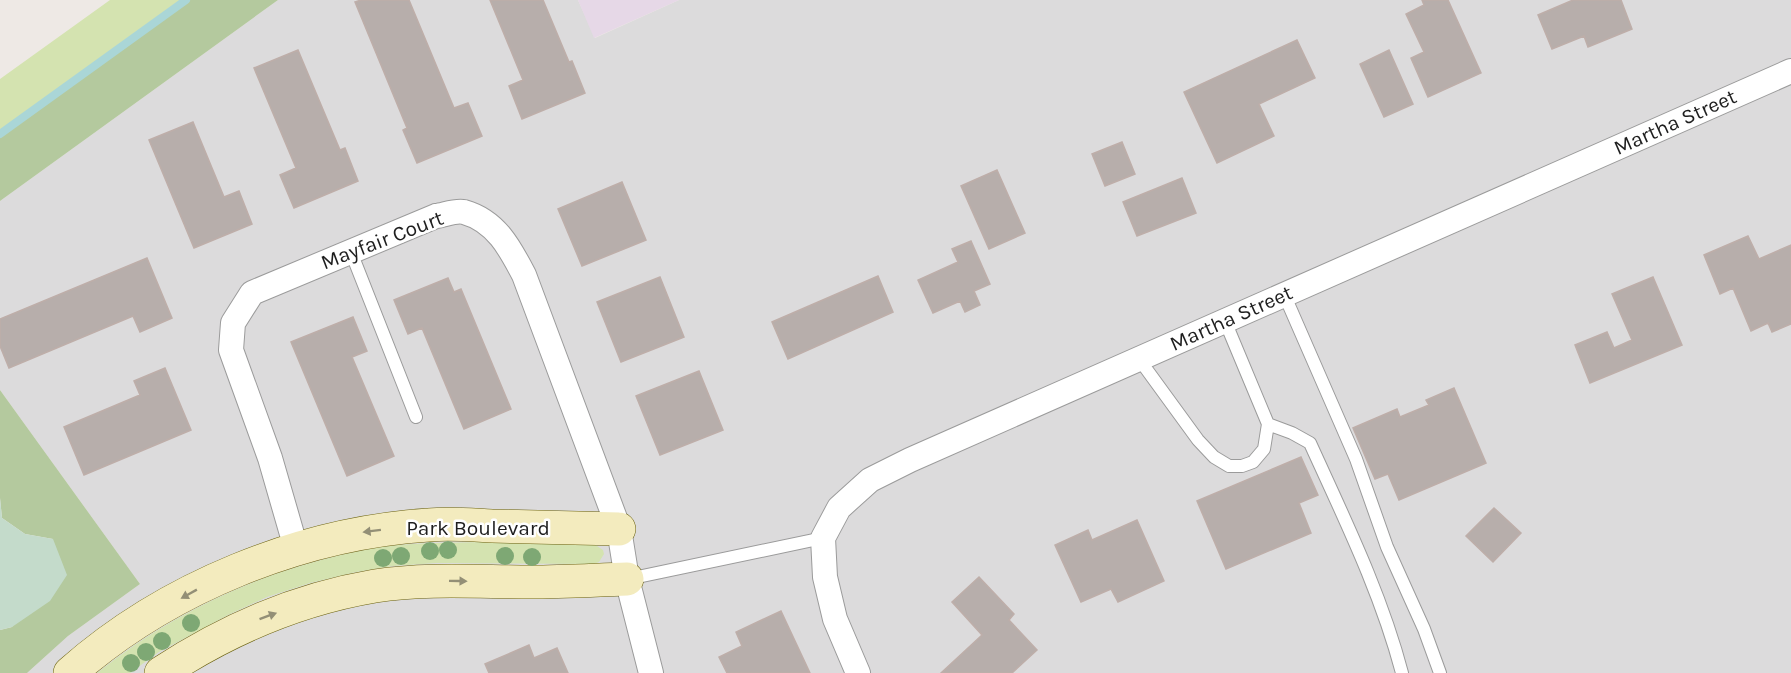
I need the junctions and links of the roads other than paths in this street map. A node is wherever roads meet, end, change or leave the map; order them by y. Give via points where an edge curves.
1 (1791, 71) edge
2 (351, 252) junction
3 (1284, 294) junction
4 (1225, 321) junction
5 (1139, 359) junction
6 (416, 417) dead end
7 (1268, 424) junction
8 (619, 528) junction
9 (823, 538) junction
10 (296, 548) junction
11 (627, 579) junction
12 (70, 673) edge
13 (160, 673) edge
14 (651, 673) edge
15 (858, 673) edge
16 (1402, 673) edge
17 (1440, 673) edge

1 - 3 street, Martha Street
2 - 6 lane
2 - 8 street, Mayfair Court via 436,216 462,212 487,223 508,242 524,274
2 - 10 street, Mayfair Court via 252,293 233,323 231,350 270,458
3 - 4 street, Martha Street
3 - 17 lane via 1356,459 1387,547
4 - 5 street, Martha Street
4 - 7 lane
5 - 7 lane via 1198,440 1229,466 1254,462 1264,449
5 - 9 street, Martha Street via 870,480 839,508
7 - 16 lane via 1310,443 1374,588
8 -> 10 street, Park Boulevard via 430,524 361,533
8 - 11 street
9 - 11 lane
9 - 15 street via 825,577 835,619
10 -> 12 street, Park Boulevard via 212,580 144,618
13 -> 11 street via 252,622 306,602 375,586 434,580
11 - 14 street

